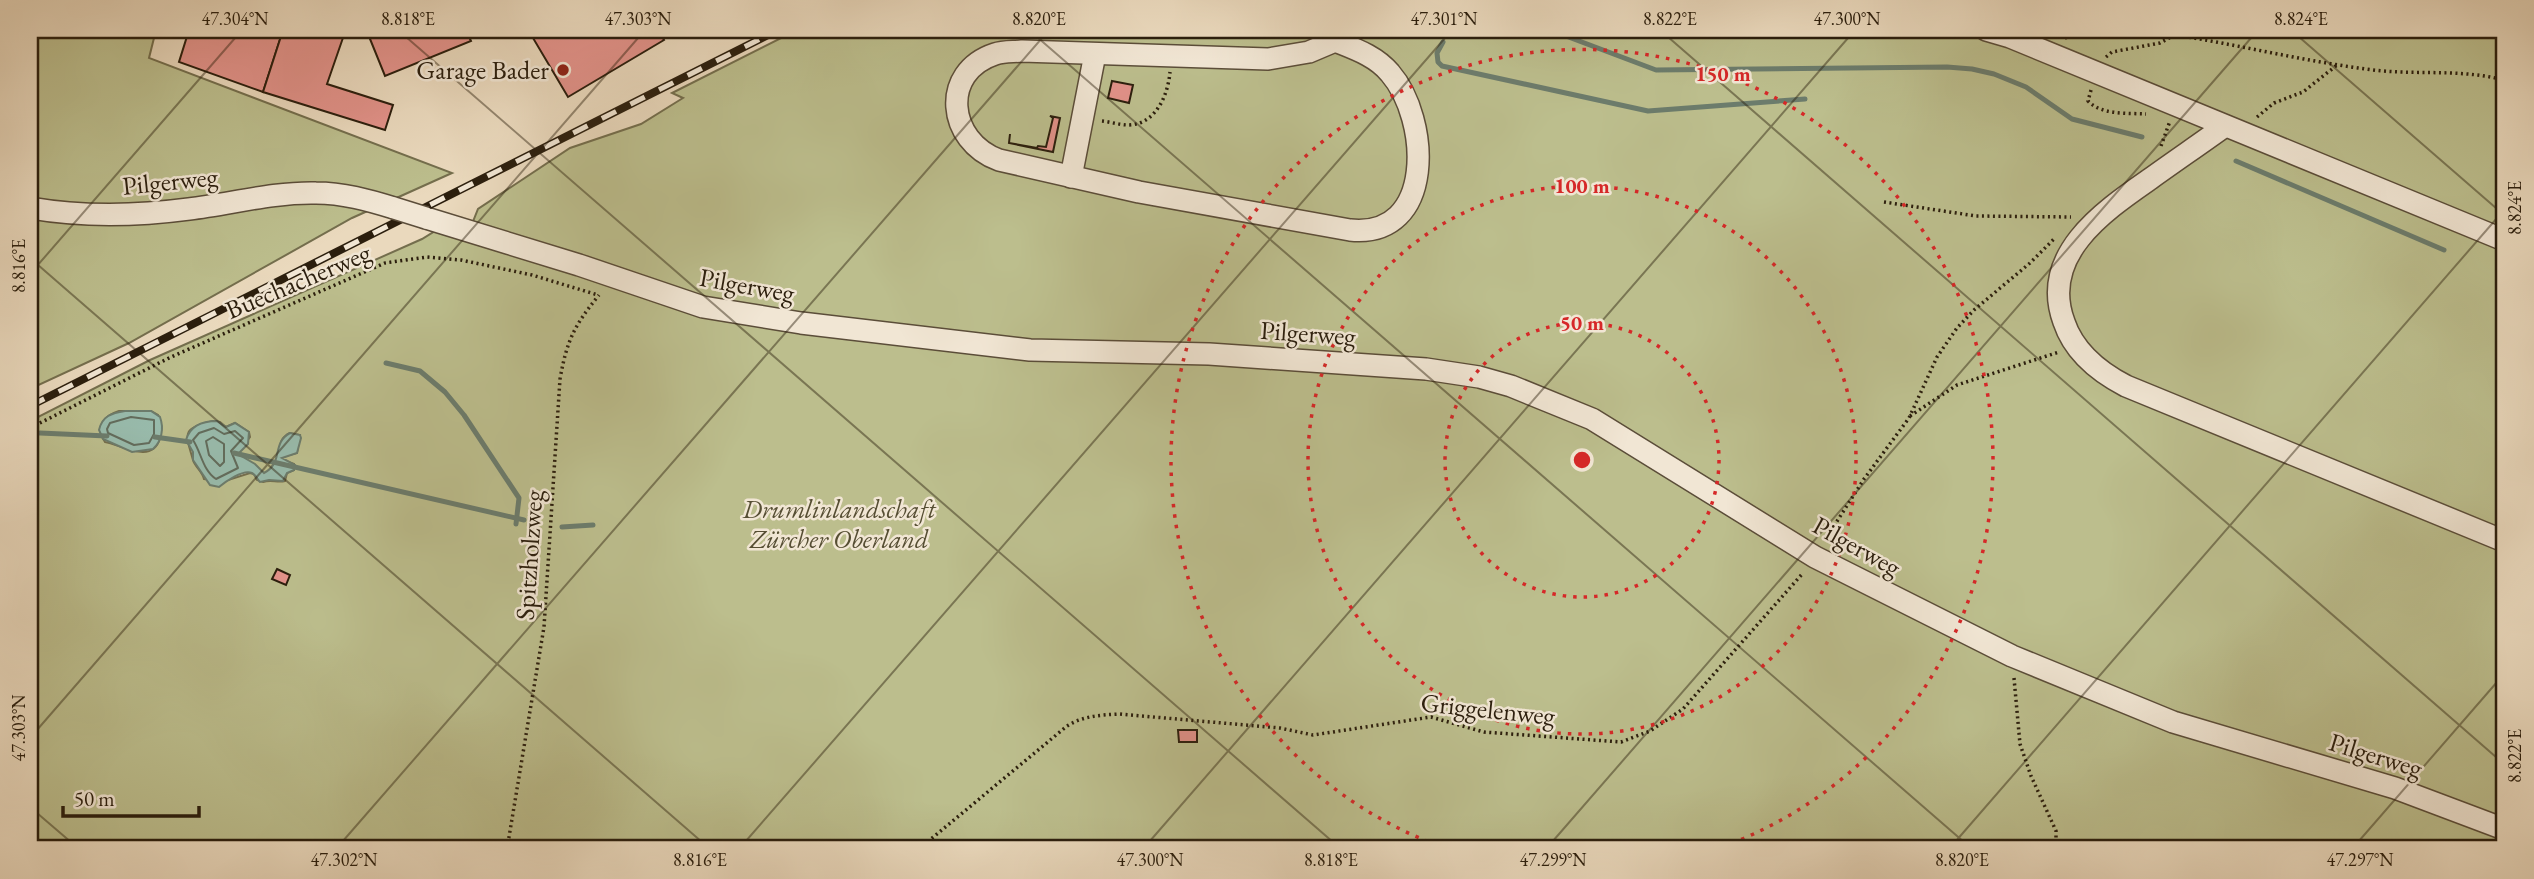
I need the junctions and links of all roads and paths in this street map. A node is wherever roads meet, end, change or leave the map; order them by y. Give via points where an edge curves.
1 (1986, 30) edge
2 (2140, 30) edge
3 (2176, 34) junction
4 (1335, 35) edge
5 (1095, 54) junction
6 (1171, 56) junction
7 (2103, 63) dead end
8 (2338, 64) junction
9 (2504, 80) edge
10 (2092, 88) dead end
11 (2175, 105) junction
12 (2147, 115) dead end
13 (1083, 117) junction
14 (2232, 129) junction
15 (2159, 149) dead end
16 (1071, 177) junction
17 (1884, 202) dead end
18 (30, 208) edge
19 (2067, 224) dead end
20 (2061, 231) dead end
21 (2504, 240) edge
22 (613, 276) junction
23 (598, 295) junction
24 (2077, 347) junction
25 (1909, 418) junction
26 (30, 428) edge
27 (2504, 541) edge
28 (1815, 556) junction
29 (2012, 656) junction
30 (2504, 829) edge
31 (507, 849) edge
32 (919, 849) edge
33 (2050, 849) edge

1 - 11 street
2 - 3 path
3 - 7 path via 2160,43 2110,52
3 - 8 path
4 - 6 street via 1309,52 1279,58
4 - 16 street via 1388,71 1413,120 1418,159 1414,188 1400,216 1384,227 1350,230
5 - 6 street
5 - 13 street
5 - 16 street via 996,54 965,77 957,102 961,127 976,148 999,160
6 - 13 path via 1167,92 1148,118 1126,125
8 - 9 path via 2386,71 2459,72
8 - 14 path via 2304,92 2274,103
10 - 12 path via 2091,105 2110,112
11 - 14 street
11 - 15 path
13 - 16 street
14 - 21 street
14 - 24 street via 2106,210 2078,240 2066,262 2059,298 2063,320
17 - 19 path via 1976,216 2074,216
18 - 22 street, Pilgerweg, bridge via 127,215 281,195 355,197
20 - 25 path via 1957,328 1937,357
22 - 23 path, Spitzholzweg
22 - 28 street, Pilgerweg via 703,307 843,329 1030,350 1209,354 1426,369 1495,381 1602,424
23 - 26 path, Buechacherweg via 461,260 427,257 385,263 170,357
23 - 31 path, Spitzholzweg via 570,337 560,379 544,627
24 - 25 path via 1968,380
24 - 27 street via 2103,373 2126,386
25 - 28 path, Griggelenweg
28 - 29 street, Pilgerweg
28 - 32 path, Griggelenweg via 1683,709 1650,731 1621,742 1484,732 1431,718 1313,735 1280,728 1119,714 1095,716 1067,726
29 - 30 street, Pilgerweg via 2174,722 2395,788
29 - 33 path via 2018,732 2031,776 2055,827

